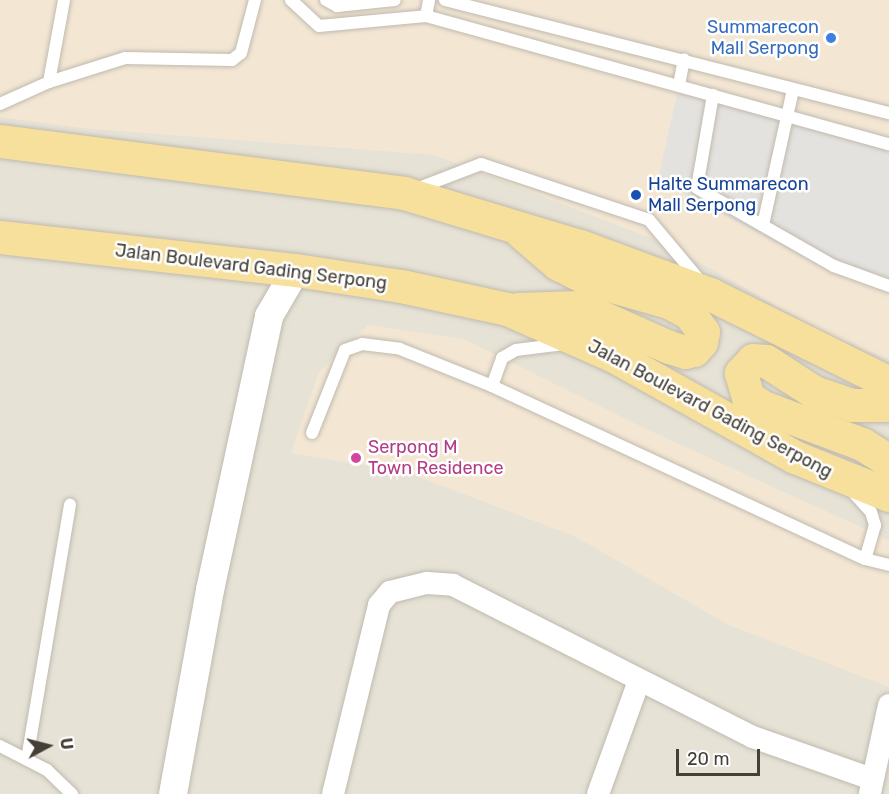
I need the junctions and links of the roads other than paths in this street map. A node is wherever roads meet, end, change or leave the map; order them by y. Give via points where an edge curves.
1 (64, 0) edge
2 (255, 0) edge
3 (291, 0) edge
4 (326, 0) edge
5 (395, 0) edge
6 (429, 0) edge
7 (445, 0) edge
8 (426, 16) junction
9 (684, 59) junction
10 (49, 82) junction
11 (679, 85) junction
12 (793, 90) junction
13 (713, 95) junction
14 (0, 104) edge
15 (889, 113) edge
16 (787, 118) junction
17 (0, 141) edge
18 (889, 144) edge
19 (404, 193) junction
20 (763, 225) junction
21 (514, 226) junction
22 (0, 237) edge
23 (255, 265) junction
24 (296, 270) junction
25 (889, 286) edge
26 (710, 294) junction
27 (507, 309) junction
28 (269, 315) junction
29 (583, 342) junction
30 (889, 382) edge
31 (492, 386) junction
32 (889, 405) edge
33 (312, 433) dead end
34 (889, 461) edge
35 (839, 476) junction
36 (889, 495) edge
37 (70, 505) dead end
38 (865, 559) junction
39 (889, 565) edge
40 (639, 681) junction
41 (889, 705) edge
42 (0, 746) edge
43 (27, 759) junction
44 (871, 787) edge
45 (72, 794) edge
46 (174, 794) edge
47 (333, 794) edge
48 (598, 794) edge

1 - 10 lane
2 - 10 lane via 241,53 232,60 125,58
3 - 8 lane via 326,28
4 - 5 lane via 337,6
6 - 8 lane
7 - 9 lane
8 - 11 lane
9 - 11 lane
9 - 12 lane
10 - 14 lane
11 - 13 lane
12 - 15 lane
12 - 16 lane
13 - 16 lane
13 - 20 lane via 696,184
16 - 18 lane
16 - 20 lane
17 - 19 main road
19 - 21 main road
19 - 26 lane via 481,164 649,220
20 - 25 lane via 834,266
21 - 26 main road
21 - 27 main road via 558,264 588,279 668,302 689,313 703,332 694,350 685,352 579,307
22 - 23 main road, Jalan Boulevard Gading Serpong
23 - 24 main road, Jalan Boulevard Gading Serpong
23 - 28 street
24 - 27 main road, Jalan Boulevard Gading Serpong via 401,286
24 - 28 street
26 - 30 main road
27 - 29 main road, Jalan Boulevard Gading Serpong
28 - 46 street via 210,590
29 - 31 lane via 516,350 502,358
29 - 35 main road, Jalan Boulevard Gading Serpong via 795,457
31 - 33 lane via 400,349 354,345 345,350
31 - 38 lane
32 - 34 main road via 852,405 814,392 766,361 753,360 741,373 748,398 763,407 862,444
35 - 36 main road, Jalan Boulevard Gading Serpong
35 - 38 lane via 871,512 874,525
37 - 43 lane
38 - 39 lane
40 - 44 street via 753,737
40 - 47 street via 453,585 427,583 390,592 379,605
40 - 48 street
41 - 44 street
42 - 43 lane
43 - 45 lane via 47,770

